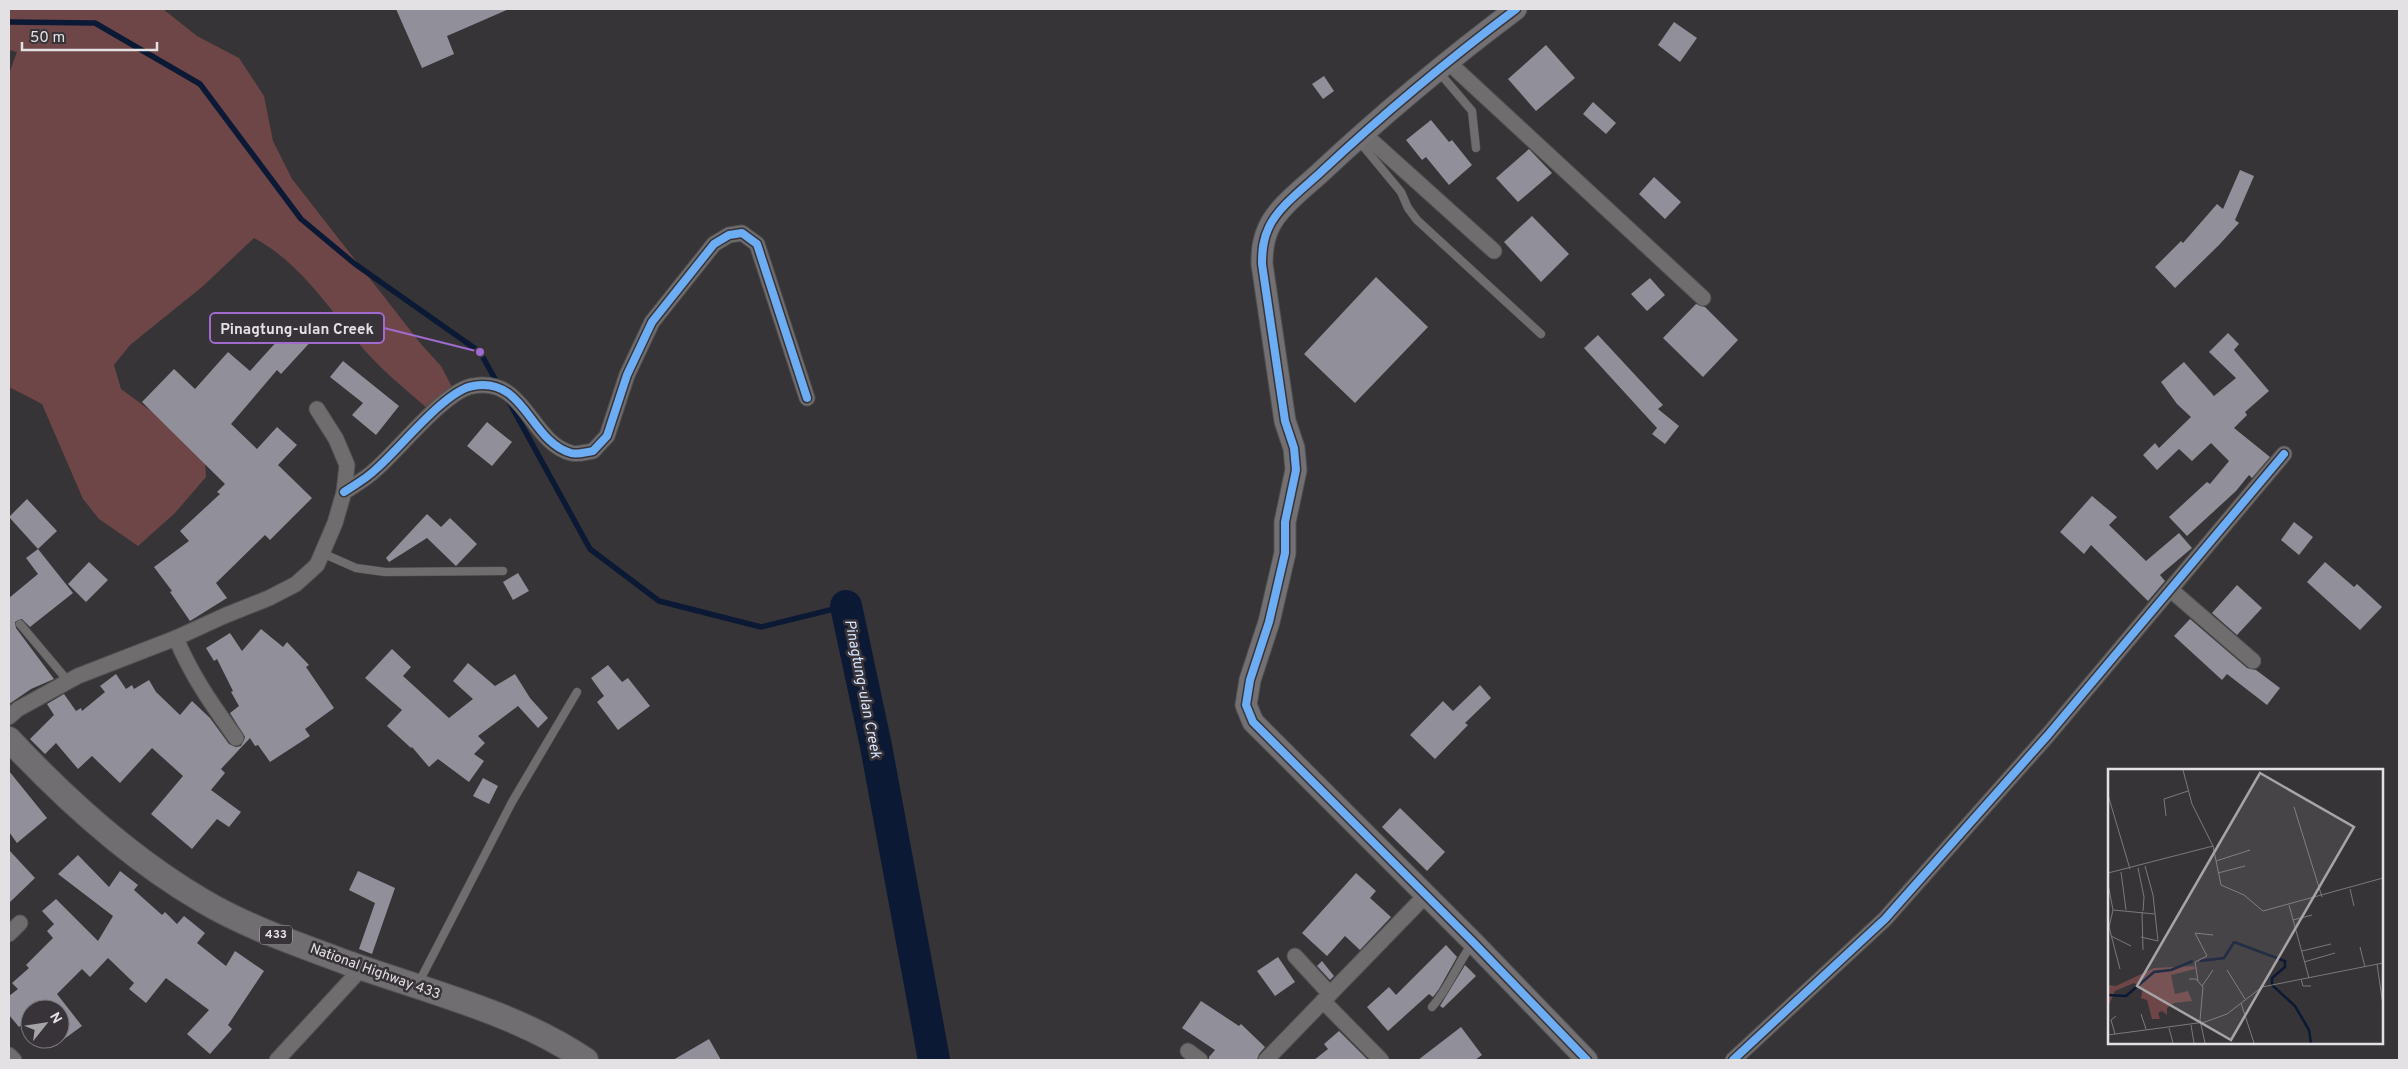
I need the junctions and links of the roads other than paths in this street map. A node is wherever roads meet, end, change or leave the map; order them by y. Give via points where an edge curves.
1 (1516, 9) edge
2 (1442, 65) junction
3 (1360, 136) junction
4 (1476, 148) dead end
5 (1494, 251) dead end
6 (1703, 298) dead end
7 (1541, 334) dead end
8 (808, 398) dead end
9 (317, 409) dead end
10 (2284, 454) dead end
11 (344, 492) junction
12 (322, 553) junction
13 (503, 571) dead end
14 (2171, 590) junction
15 (20, 624) dead end
16 (176, 638) junction
17 (2253, 661) dead end
18 (68, 681) junction
19 (577, 692) dead end
20 (9, 717) edge
21 (9, 738) edge
22 (236, 738) dead end
23 (1426, 896) junction
24 (1473, 942) junction
25 (1295, 956) dead end
26 (362, 968) junction
27 (417, 987) junction
28 (1327, 998) junction
29 (1432, 1006) dead end
30 (9, 1055) edge
31 (14, 1060) edge
32 (277, 1060) edge
33 (586, 1060) edge
34 (1266, 1060) edge
35 (1381, 1060) edge
36 (1587, 1060) edge
37 (1733, 1060) edge

1 - 2 street
2 - 3 street
2 - 4 lane via 1472,111
2 - 6 street
3 - 5 street
3 - 7 lane via 1402,192 1417,220
3 - 23 street via 1288,203 1269,225 1262,244 1262,264 1285,421 1294,448 1296,470 1284,553 1246,704 1253,722
8 - 11 street via 757,244 742,233 729,235 714,244 652,322 627,375 607,436 593,451 572,454 557,448 511,394 485,383 466,387 436,409 375,471
9 - 11 street via 336,439 347,465
10 - 14 street
11 - 12 street
12 - 13 lane via 356,568 385,572
12 - 16 street via 317,565 296,584
14 - 17 street
14 - 37 street via 2048,736 1885,919
15 - 18 lane
16 - 18 street
16 - 22 street via 197,682
18 - 20 street
19 - 27 lane via 512,802
21 - 26 main road, National Highway 433 / 433 via 83,814 170,880 244,922
23 - 24 street
23 - 28 street
24 - 29 lane via 1458,963 1448,987
24 - 36 street
25 - 28 street
26 - 27 main road, National Highway 433 / 433
26 - 32 street
27 - 33 main road, National Highway 433 / 433 via 533,1030 558,1041
28 - 34 street
28 - 35 street
30 - 31 street

